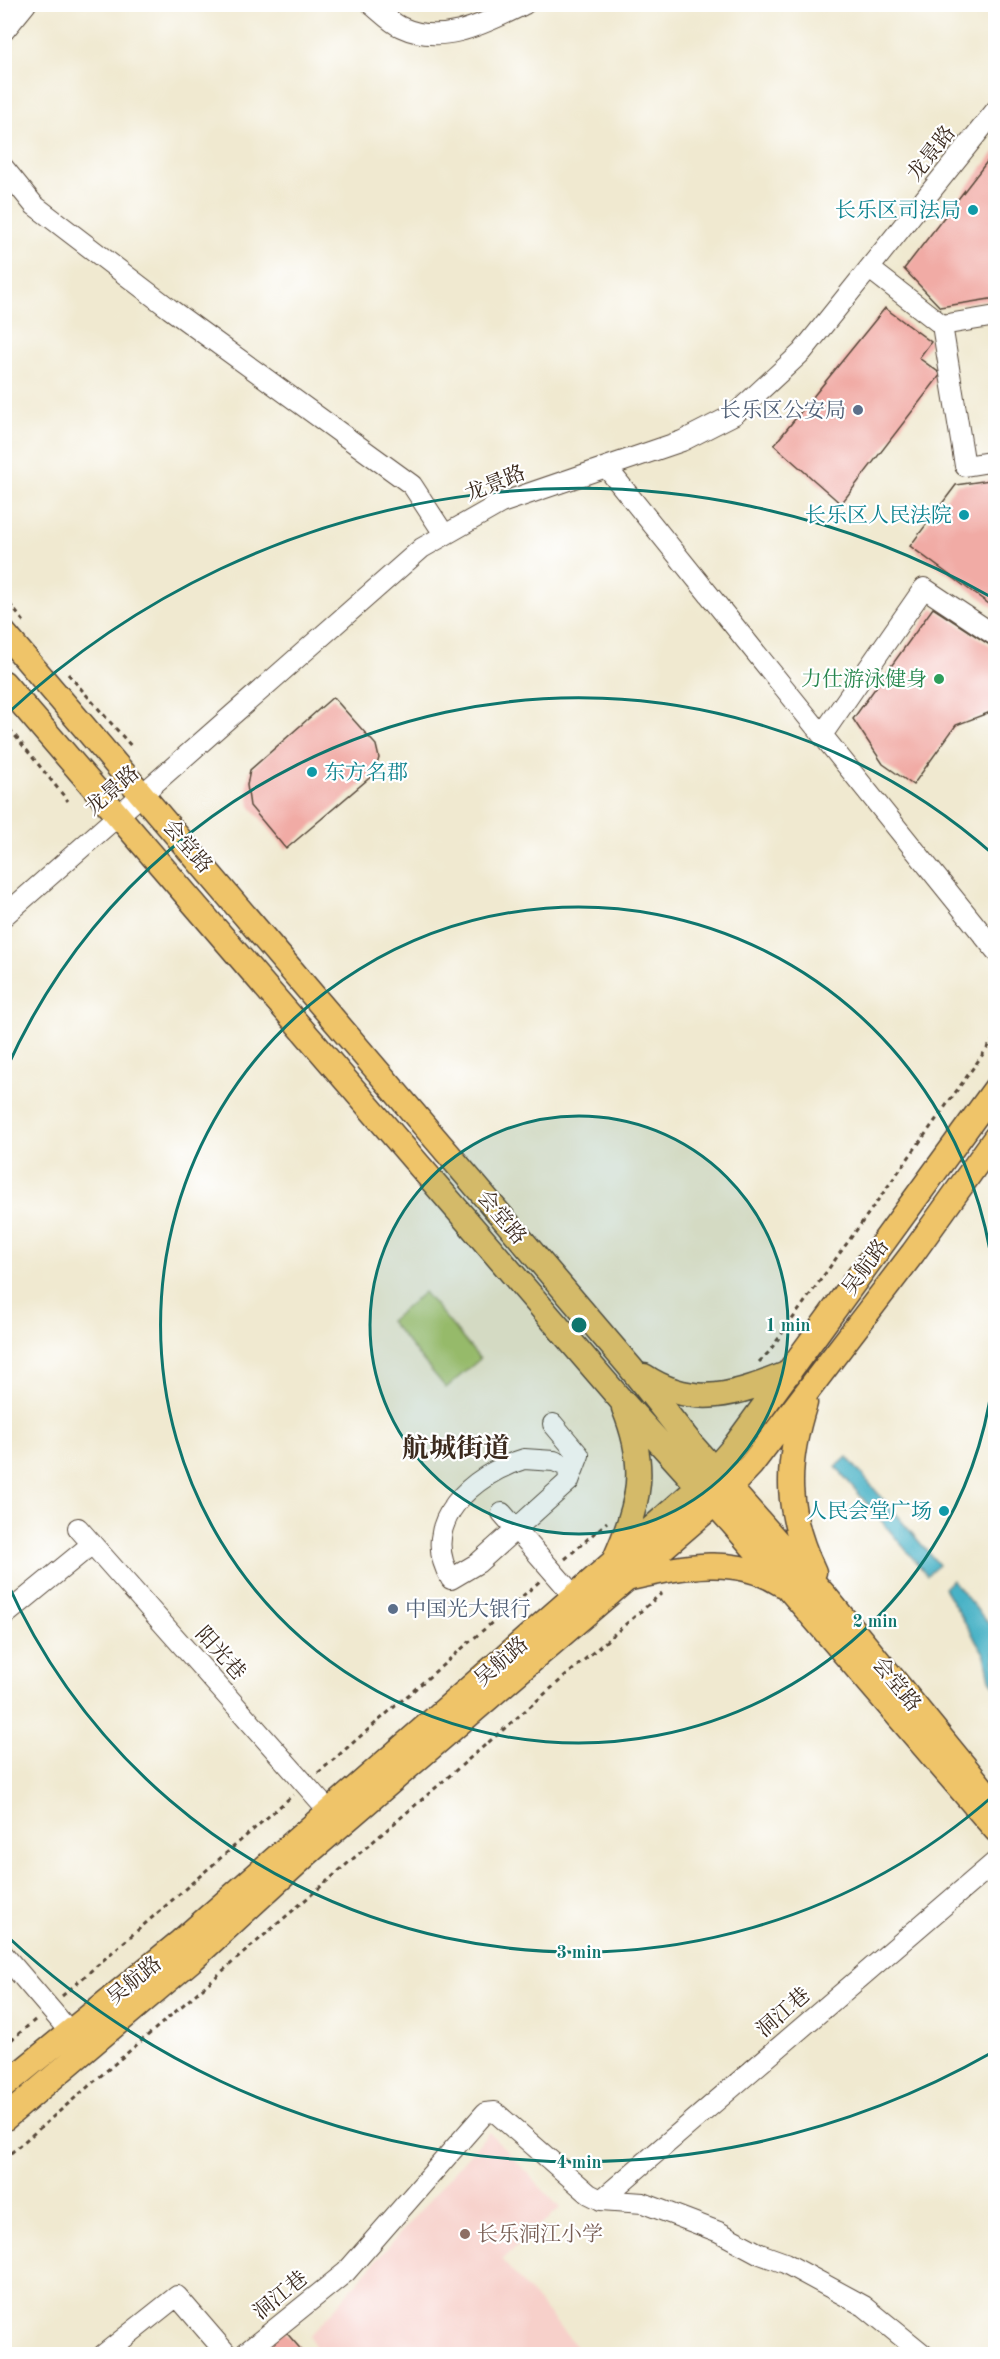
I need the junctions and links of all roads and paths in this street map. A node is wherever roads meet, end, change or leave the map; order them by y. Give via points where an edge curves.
1 (26, 4) edge
2 (371, 4) edge
3 (525, 4) edge
4 (4, 31) edge
5 (996, 110) edge
6 (4, 168) edge
7 (870, 269) junction
8 (996, 316) edge
9 (942, 325) junction
10 (996, 461) edge
11 (607, 468) junction
12 (444, 534) junction
13 (4, 597) edge
14 (31, 630) dead end
15 (4, 633) edge
16 (996, 636) edge
17 (61, 666) dead end
18 (4, 683) edge
19 (4, 722) edge
20 (822, 735) junction
21 (132, 747) dead end
22 (143, 795) junction
23 (68, 801) dead end
24 (119, 816) junction
25 (4, 916) edge
26 (996, 951) edge
27 (996, 1036) edge
28 (996, 1088) edge
29 (996, 1137) edge
30 (756, 1365) dead end
31 (630, 1367) junction
32 (789, 1372) junction
33 (809, 1389) junction
34 (621, 1400) junction
35 (553, 1424) dead end
36 (569, 1481) junction
37 (715, 1487) junction
38 (502, 1513) dead end
39 (610, 1519) dead end
40 (78, 1528) dead end
41 (516, 1530) junction
42 (92, 1545) junction
43 (552, 1570) junction
44 (621, 1571) junction
45 (666, 1591) dead end
46 (794, 1595) junction
47 (575, 1597) junction
48 (827, 1598) junction
49 (4, 1616) edge
50 (305, 1784) junction
51 (995, 1803) edge
52 (328, 1810) junction
53 (996, 1830) edge
54 (996, 1861) edge
55 (4, 1955) edge
56 (49, 2008) junction
57 (70, 2032) junction
58 (4, 2046) edge
59 (4, 2086) edge
60 (4, 2119) edge
61 (4, 2159) edge
62 (601, 2200) junction
63 (104, 2355) edge
64 (227, 2355) edge
65 (244, 2355) edge
66 (923, 2355) edge

1 - 4 street
2 - 3 street via 401,27 439,35 473,29
5 - 7 street, 龙景路
6 - 12 street via 34,205 412,485
7 - 9 street
7 - 11 street, 龙景路 via 802,352 735,414 682,441
8 - 9 street
9 - 10 street via 965,466
11 - 12 street, 龙景路 via 501,503
11 - 20 street
12 - 22 street, 龙景路 via 422,548
13 - 14 path
15 - 22 main road, 会堂路
16 - 20 street via 924,588
17 - 21 path
18 - 24 main road, 会堂路
19 - 23 path
20 - 26 street
22 - 24 street, 龙景路
22 - 31 main road, 会堂路
24 - 25 street, 龙景路
24 - 34 main road, 会堂路
27 - 30 path
28 - 32 main road, 吴航路
29 - 33 main road, 吴航路
31 - 32 main road via 674,1393 695,1396 738,1392
31 - 37 main road, 会堂路 via 691,1444
32 - 37 main road, 吴航路
33 - 37 main road, 吴航路
33 - 48 main road via 792,1451 790,1495 798,1535
34 - 37 main road, 会堂路
34 - 44 main road via 630,1422 640,1474
35 - 36 street via 579,1455
36 - 41 street
36 - 41 street via 568,1467 554,1461 524,1459 496,1469 461,1496 443,1526 440,1541 441,1559 451,1580
37 - 44 main road, 吴航路
37 - 46 main road, 会堂路
37 - 48 main road, 会堂路
38 - 41 street
39 - 43 path
40 - 42 street, 阳光巷
41 - 43 street
42 - 49 street
42 - 50 street, 阳光巷
43 - 47 street
43 - 50 path
44 - 46 main road via 719,1565 765,1575
44 - 47 main road, 吴航路
44 - 60 main road, 吴航路 via 194,1958
45 - 61 path
46 - 53 main road, 会堂路
47 - 52 main road, 吴航路
48 - 51 main road, 会堂路
50 - 52 street, 阳光巷
50 - 56 path
52 - 57 main road, 吴航路 via 180,1942
54 - 62 street, 洞江巷
55 - 56 street
56 - 57 street
56 - 58 path
57 - 59 main road, 吴航路
62 - 65 street, 洞江巷 via 495,2112 485,2113 346,2272
62 - 66 street via 643,2203 719,2232 864,2306
63 - 64 street via 177,2296

